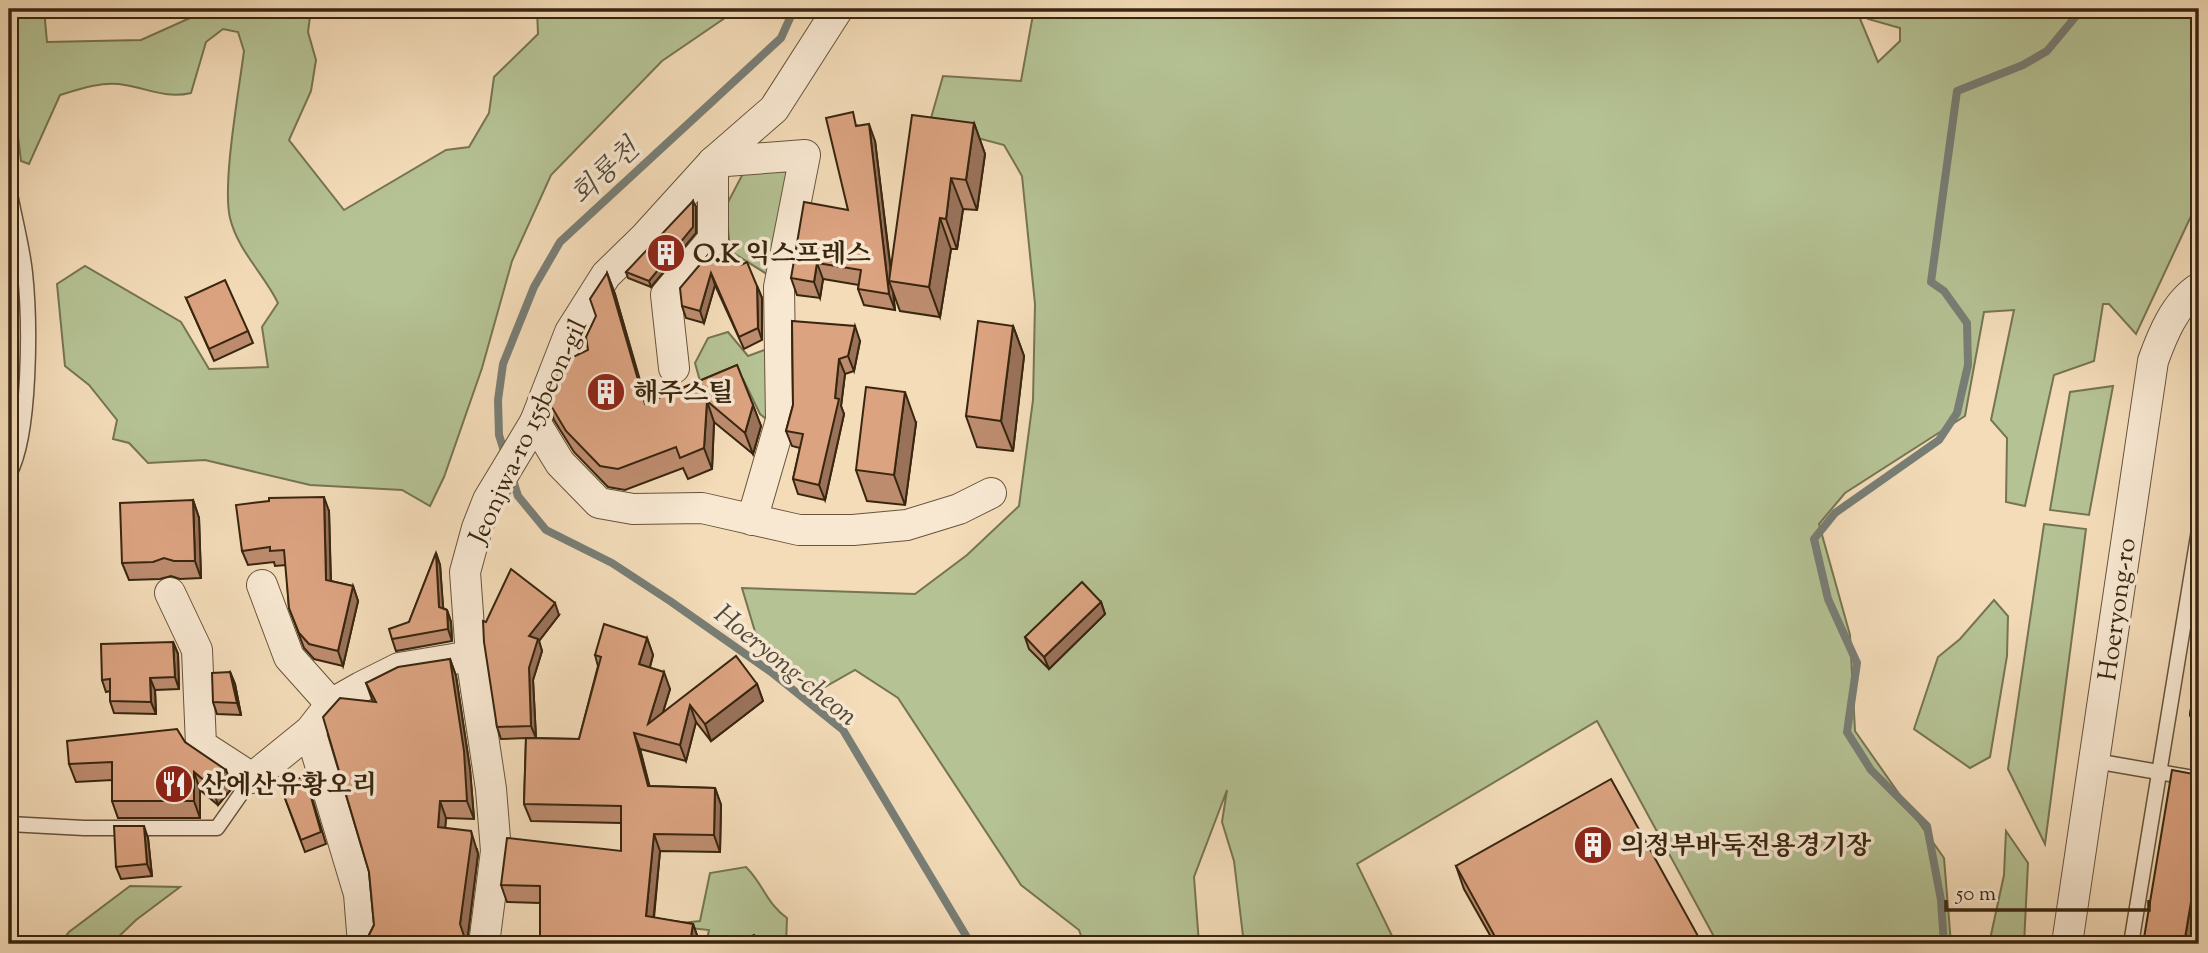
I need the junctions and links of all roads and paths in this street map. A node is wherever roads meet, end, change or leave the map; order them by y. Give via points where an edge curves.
1 (838, 9) edge
2 (713, 162) junction
3 (9, 189) edge
4 (2199, 288) edge
5 (674, 368) dead end
6 (535, 422) junction
7 (9, 474) edge
8 (991, 493) dead end
9 (752, 520) junction
10 (2199, 530) edge
11 (262, 585) dead end
12 (170, 593) dead end
13 (471, 656) junction
14 (331, 705) junction
15 (310, 731) junction
16 (2095, 761) junction
17 (2160, 772) junction
18 (252, 778) junction
19 (2199, 779) edge
20 (9, 824) edge
21 (363, 944) edge
22 (484, 944) edge
23 (2067, 944) edge
24 (2131, 944) edge

1 - 2 street, Jeonjwa-ro 155beon-gil via 774,109
2 - 5 street via 713,240 666,295
2 - 6 street, Jeonjwa-ro 155beon-gil via 606,275 570,332
2 - 9 street via 805,155 779,287 781,420
3 - 7 lane via 25,273 26,315 22,434
4 - 16 street, Hoeryong-ro via 2165,329 2153,361
6 - 9 street via 560,463 599,503 634,509 702,508
6 - 13 street, Jeonjwa-ro 155beon-gil via 488,500 477,528 465,572
8 - 9 street via 959,509 907,525 799,530
10 - 17 lane
11 - 14 street via 289,657
12 - 18 street via 197,650 201,745
13 - 14 street via 398,668
13 - 22 street, Jeonjwa-ro 155beon-gil via 496,851
14 - 15 street
15 - 18 street
15 - 21 street via 359,894
16 - 17 lane
16 - 23 street, Hoeryong-ro
17 - 19 lane
17 - 24 lane
18 - 20 lane via 217,828

